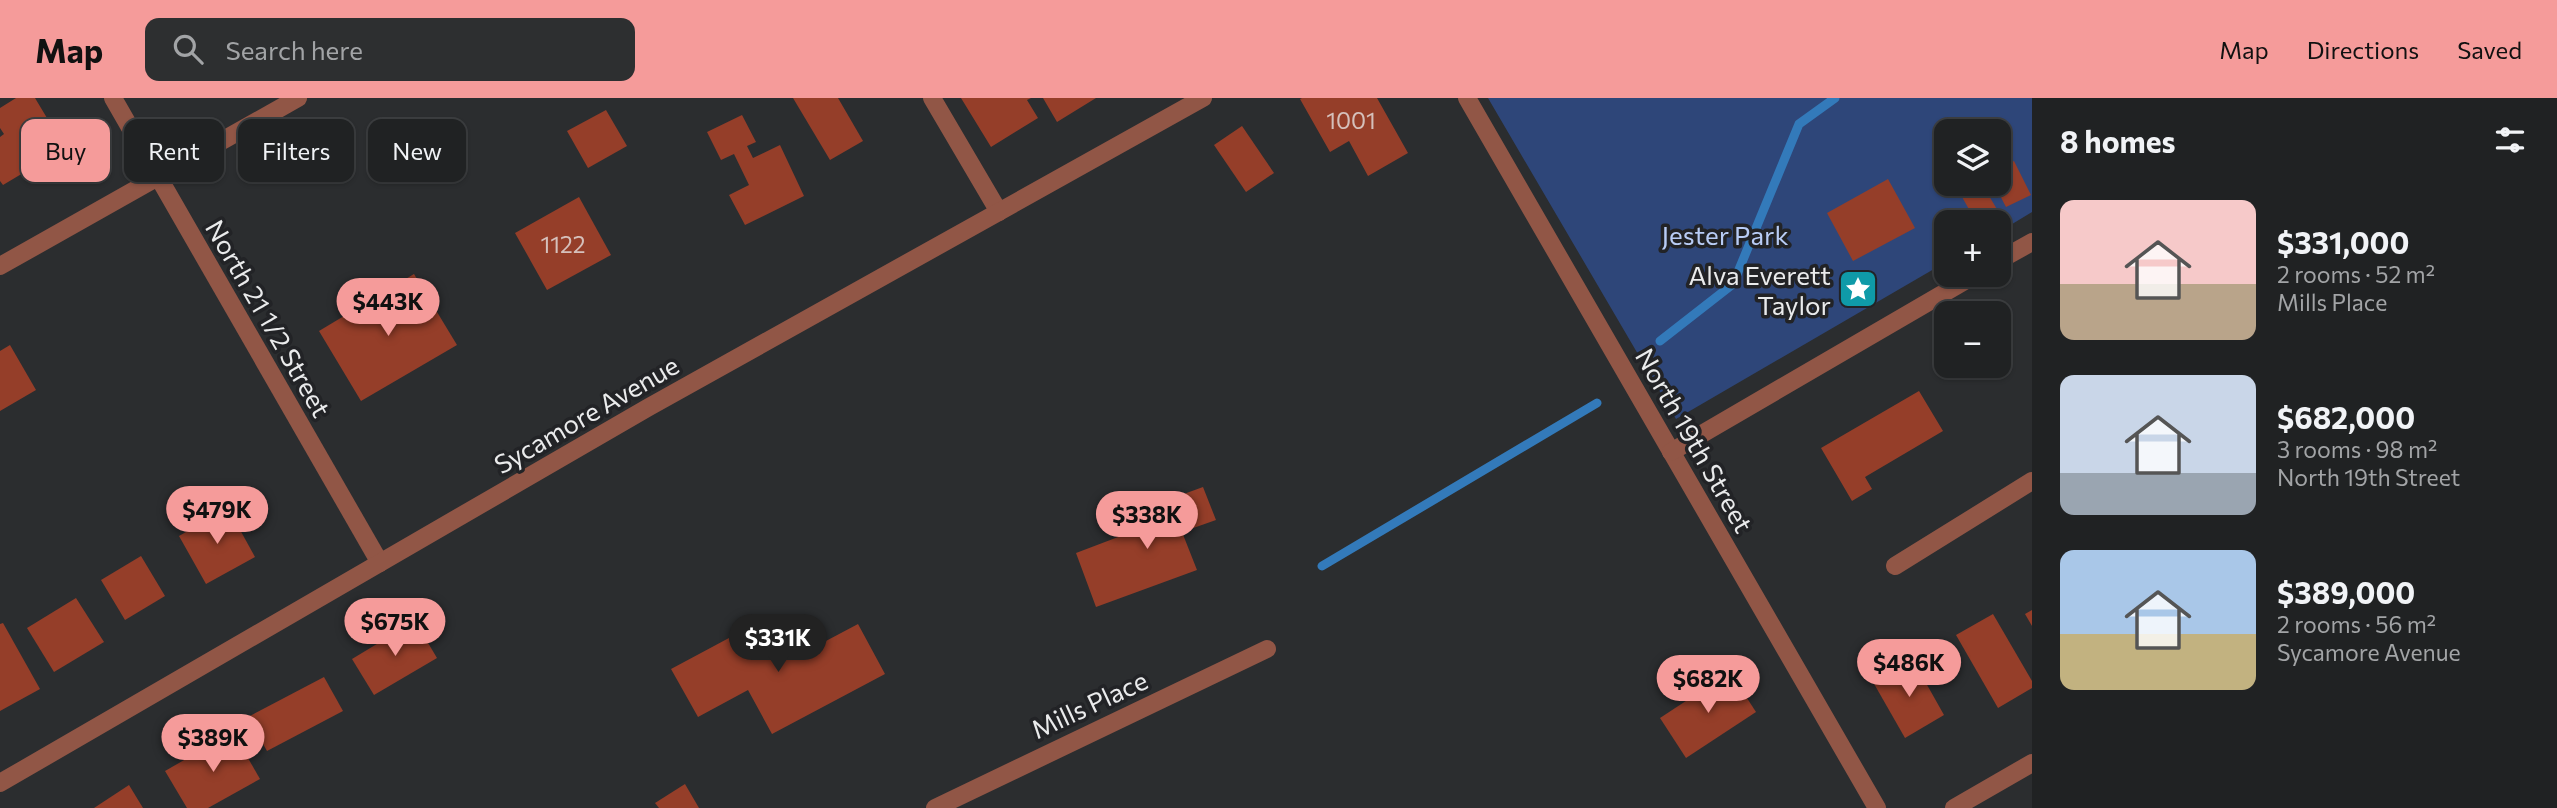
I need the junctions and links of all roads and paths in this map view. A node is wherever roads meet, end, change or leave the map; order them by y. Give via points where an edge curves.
1 (113, 98) edge
2 (298, 98) edge
3 (932, 98) edge
4 (1203, 98) edge
5 (1467, 98) edge
6 (125, 119) edge
7 (224, 140) edge
8 (151, 182) edge
9 (160, 182) edge
10 (999, 212) junction
11 (2032, 242) edge
12 (2011, 254) edge
13 (0, 266) edge
14 (1954, 287) edge
15 (1671, 452) junction
16 (2032, 481) edge
17 (380, 563) junction
18 (1895, 566) dead end
19 (1267, 649) dead end
20 (2032, 763) edge
21 (2, 778) edge
22 (935, 808) edge
23 (1877, 808) edge
24 (1954, 808) edge

1 - 6 street, North 21 1/2 Street
2 - 7 street
3 - 10 street
4 - 10 street, Sycamore Avenue
5 - 15 street, North 19th Street
8 - 13 street
9 - 17 street, North 21 1/2 Street
10 - 17 street, Sycamore Avenue
11 - 12 street
14 - 15 street
15 - 23 street, North 19th Street
16 - 18 street
17 - 21 street, Sycamore Avenue
19 - 22 street, Mills Place
20 - 24 street

